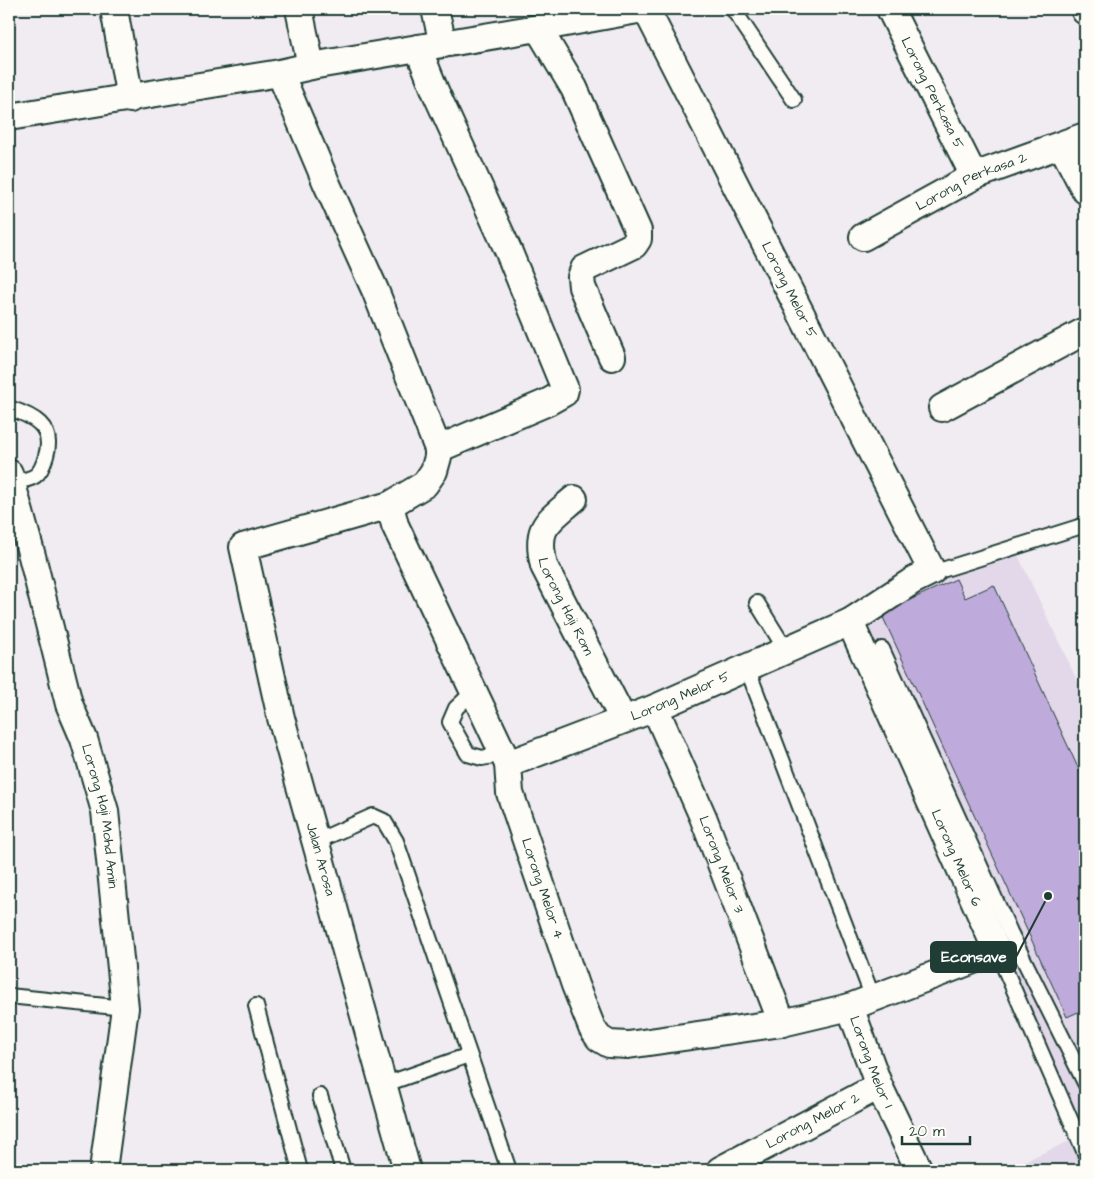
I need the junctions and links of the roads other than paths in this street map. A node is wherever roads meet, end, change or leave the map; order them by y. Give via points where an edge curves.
1 (114, 9) edge
2 (299, 9) edge
3 (435, 9) edge
4 (644, 9) edge
5 (733, 9) edge
6 (890, 9) edge
7 (576, 15) edge
8 (538, 28) junction
9 (430, 46) junction
10 (311, 66) junction
11 (280, 73) junction
12 (130, 99) junction
13 (794, 100) dead end
14 (9, 117) edge
15 (1074, 141) edge
16 (974, 176) junction
17 (1085, 190) edge
18 (863, 237) dead end
19 (1085, 331) edge
20 (612, 357) dead end
21 (9, 408) edge
22 (942, 408) dead end
23 (438, 449) junction
24 (10, 478) edge
25 (574, 499) dead end
26 (390, 505) junction
27 (1085, 525) edge
28 (932, 571) junction
29 (756, 603) dead end
30 (850, 622) junction
31 (882, 649) dead end
32 (786, 650) junction
33 (746, 668) junction
34 (655, 708) junction
35 (623, 719) junction
36 (506, 759) junction
37 (315, 842) junction
38 (1000, 940) junction
39 (9, 996) edge
40 (873, 998) junction
41 (256, 1006) dead end
42 (850, 1007) junction
43 (125, 1008) junction
44 (782, 1023) junction
45 (469, 1055) junction
46 (1080, 1059) edge
47 (1085, 1083) edge
48 (383, 1085) junction
49 (879, 1086) junction
50 (320, 1096) dead end
51 (1085, 1153) edge
52 (103, 1170) edge
53 (300, 1170) edge
54 (343, 1170) edge
55 (408, 1170) edge
56 (509, 1170) edge
57 (720, 1170) edge
58 (919, 1170) edge

1 - 12 street
2 - 10 street
3 - 9 street
4 - 7 street
4 - 28 street, Lorong Melor 5
5 - 13 lane
6 - 16 street, Lorong Perkasa 5
7 - 8 street
8 - 9 street
8 - 20 street via 574,88 638,231 634,245 584,269 581,277 582,287
9 - 10 street
9 - 23 street via 436,93 508,250 565,389 564,394 548,402
10 - 11 street
11 - 12 street
11 - 23 street via 376,290
12 - 14 street
15 - 16 street, Lorong Perkasa 2
15 - 17 street
16 - 18 street, Lorong Perkasa 2
19 - 22 street
21 - 24 lane via 40,422 49,447 44,465 35,476
23 - 26 street via 434,471 425,484
24 - 43 street, Lorong Haji Mohd Amin via 69,704 84,739 105,811
25 - 35 street, Lorong Haji Rom via 550,520 541,533 544,566
26 - 36 street, Lorong Melor 4 via 395,525
26 - 37 street, Jalan Arosa via 243,547 281,718
27 - 28 lane
28 - 30 street, Lorong Melor 5
29 - 32 lane
30 - 32 street, Lorong Melor 5
30 - 38 street, Lorong Melor 6
31 - 38 lane
32 - 33 street, Lorong Melor 5
33 - 34 street, Lorong Melor 5
33 - 40 lane
34 - 35 street, Lorong Melor 5
34 - 44 street, Lorong Melor 3 via 703,817
35 - 36 street, Lorong Melor 5
36 - 44 street, Lorong Melor 4 via 510,793 575,985 599,1038 609,1044 628,1045
37 - 45 lane via 373,816 384,821 396,841
37 - 48 street, Jalan Arosa
38 - 40 street
38 - 46 lane
38 - 51 lane
39 - 43 lane
40 - 42 street
41 - 53 lane
42 - 44 street, Lorong Melor 4
42 - 49 street, Lorong Melor 1
43 - 52 street, Lorong Haji Mohd Amin
45 - 48 lane
45 - 56 lane
46 - 47 lane
48 - 55 street, Jalan Arosa
49 - 57 street, Lorong Melor 2
49 - 58 street, Lorong Melor 1
50 - 54 lane

